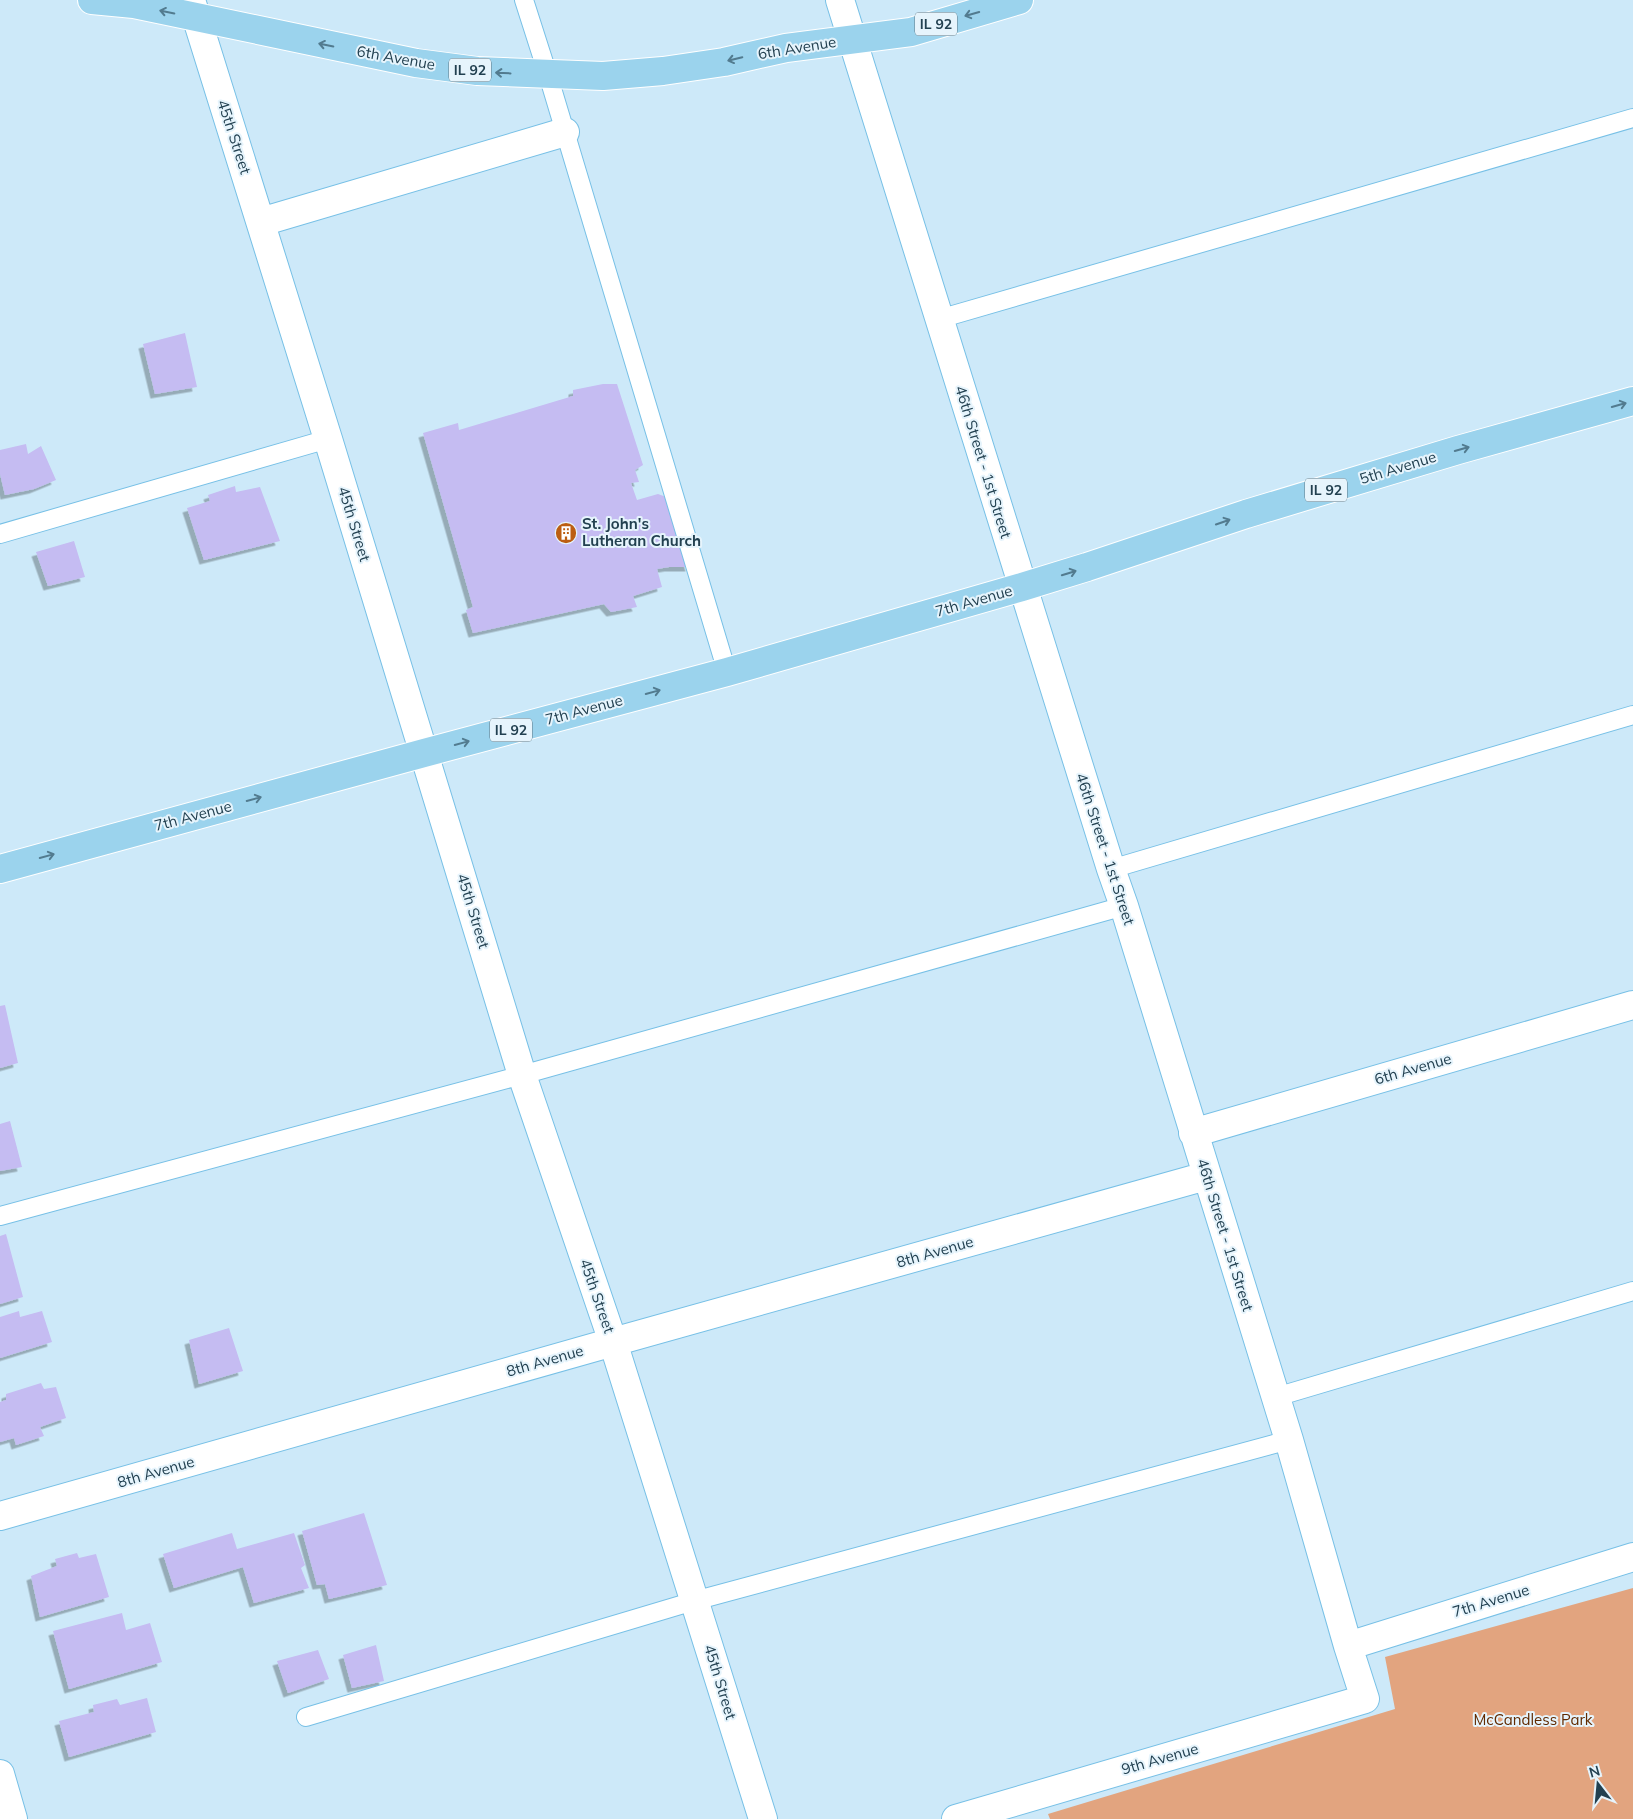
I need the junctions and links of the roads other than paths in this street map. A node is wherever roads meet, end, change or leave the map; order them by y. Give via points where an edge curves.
1 (92, 0) edge
2 (524, 0) edge
3 (840, 0) edge
4 (1019, 0) edge
5 (194, 9) edge
6 (852, 39) junction
7 (548, 75) junction
8 (1633, 118) edge
9 (565, 132) junction
10 (261, 222) junction
11 (938, 319) junction
12 (1633, 401) edge
13 (328, 439) junction
14 (0, 534) edge
15 (1022, 587) junction
16 (727, 672) junction
17 (1633, 716) edge
18 (424, 753) junction
19 (0, 869) edge
20 (1111, 869) junction
21 (1124, 906) junction
22 (1633, 1005) edge
23 (522, 1075) junction
24 (1193, 1133) junction
25 (1206, 1176) junction
26 (0, 1216) edge
27 (1633, 1291) edge
28 (613, 1342) junction
29 (1276, 1397) junction
30 (1289, 1440) junction
31 (0, 1516) edge
32 (1633, 1557) edge
33 (694, 1601) junction
34 (1348, 1646) junction
35 (1366, 1698) joint
36 (306, 1717) dead end
37 (0, 1774) edge
38 (12, 1819) edge
39 (763, 1819) edge
40 (956, 1819) edge

5 -> 1 main road, 6th Avenue / IL 92
2 - 7 lane
3 - 6 street, 46th Street - 1st Street
4 -> 6 main road, IL 92 via 911,32
7 -> 5 main road, 6th Avenue / IL 92 via 416,63
5 - 10 street, 45th Street
6 -> 7 main road, 6th Avenue / IL 92 via 663,71 603,76
6 - 11 street, 46th Street - 1st Street
7 - 9 lane
8 - 11 lane
9 - 10 street
9 - 16 lane
10 - 13 street, 45th Street
11 - 15 street, 46th Street - 1st Street
15 -> 12 main road, 5th Avenue / IL 92 via 1265,508
13 - 14 lane
13 - 18 street, 45th Street
15 - 16 main road, 7th Avenue / IL 92
15 - 20 street, 46th Street - 1st Street
18 -> 16 main road, 7th Avenue / IL 92
17 - 20 lane
19 -> 18 main road, 7th Avenue / IL 92
18 - 23 street, 45th Street
20 - 21 street, 46th Street - 1st Street
21 - 23 lane
21 - 24 street, 46th Street - 1st Street
22 - 24 street, 6th Avenue
23 - 26 lane
23 - 28 street, 45th Street
24 - 25 street, 46th Street - 1st Street
25 - 28 street, 8th Avenue
25 - 29 street, 46th Street - 1st Street
27 - 29 lane
28 - 31 street, 8th Avenue
28 - 33 street, 45th Street
29 - 30 street, 46th Street - 1st Street
30 - 33 lane
30 - 34 street, 46th Street - 1st Street
32 - 34 street, 7th Avenue
33 - 36 lane
33 - 39 street, 45th Street
34 - 35 street, 46th Street - 1st Street
35 - 40 street, 9th Avenue
37 - 38 street

